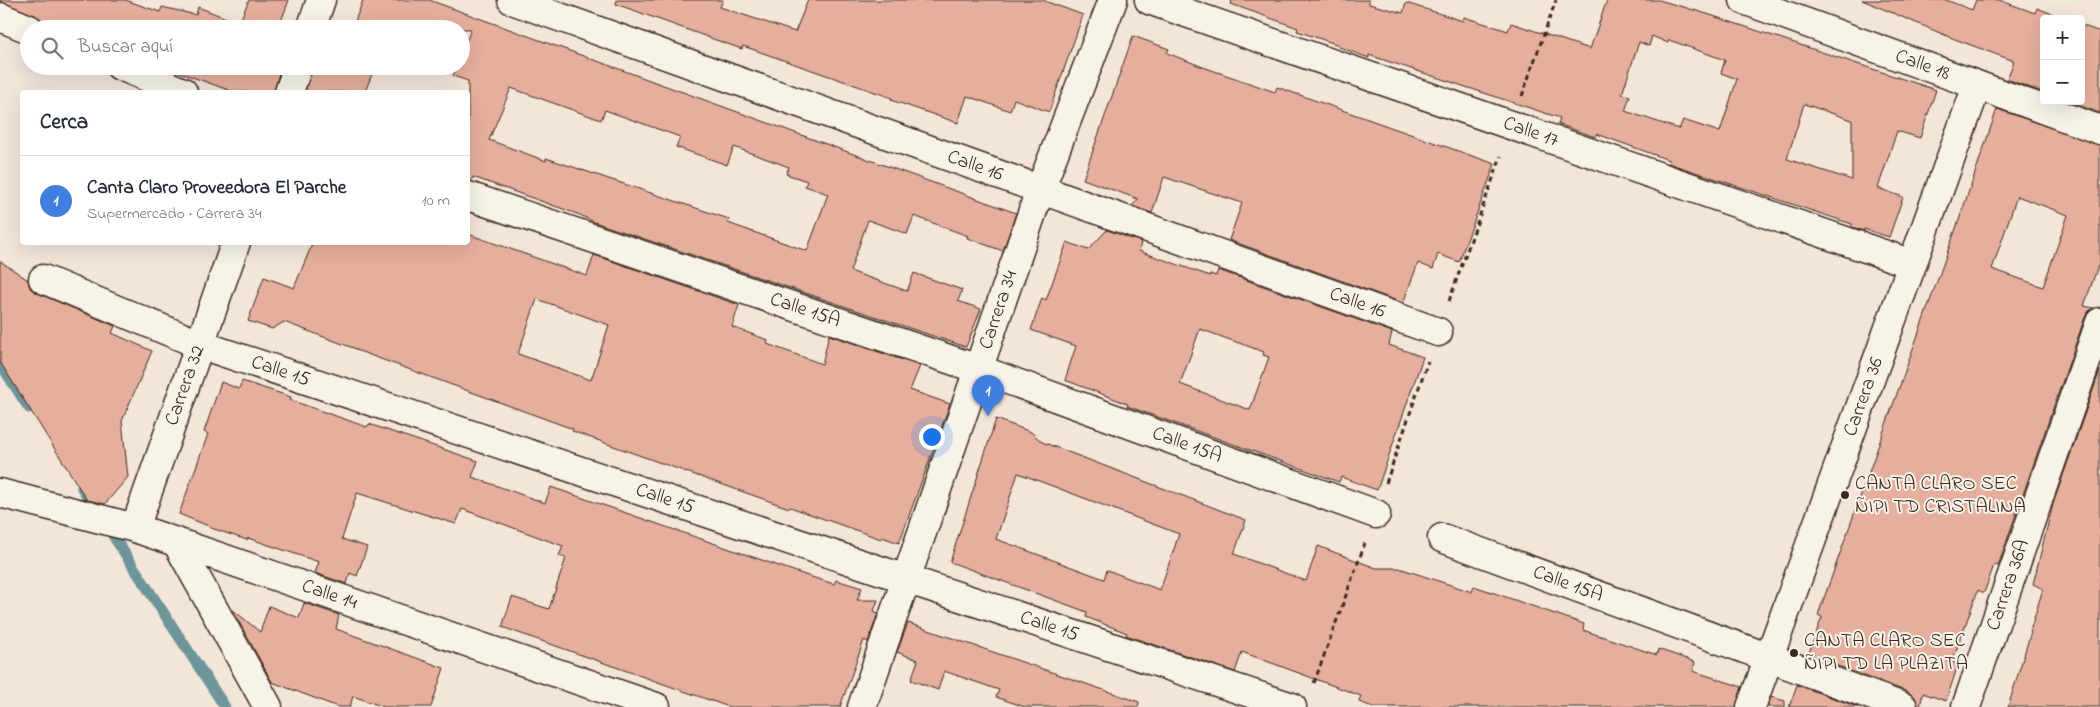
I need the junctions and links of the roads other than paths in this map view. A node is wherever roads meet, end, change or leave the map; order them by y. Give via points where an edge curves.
1 (321, 0) edge
2 (512, 0) edge
3 (1113, 0) edge
4 (1149, 0) edge
5 (1757, 2) edge
6 (0, 17) edge
7 (314, 20) edge
8 (20, 25) edge
9 (142, 75) edge
10 (295, 75) edge
11 (1977, 86) junction
12 (178, 90) edge
13 (290, 90) edge
14 (2100, 130) edge
15 (1040, 190) junction
16 (470, 197) edge
17 (235, 245) edge
18 (1912, 264) junction
19 (42, 279) dead end
20 (2100, 322) edge
21 (1438, 332) dead end
22 (200, 345) junction
23 (978, 368) junction
24 (0, 493) edge
25 (1376, 514) dead end
26 (127, 526) junction
27 (1442, 538) dead end
28 (177, 543) junction
29 (907, 580) junction
30 (1770, 657) junction
31 (268, 707) edge
32 (656, 707) edge
33 (862, 707) edge
34 (1292, 707) edge
35 (1751, 707) edge
36 (1903, 707) edge
37 (1966, 707) edge

1 - 7 street
2 - 15 street, Calle 16
3 - 15 street, Carrera 34
4 - 18 street, Calle 17
5 - 11 street, Calle 18
6 - 8 street
9 - 12 street
10 - 13 street
11 - 14 street, Calle 18
11 - 18 street, Carrera 36
15 - 21 street, Calle 16
15 - 23 street, Carrera 34
16 - 23 street, Calle 15A
17 - 22 street, Carrera 32
18 - 30 street, Carrera 36
19 - 22 street, Calle 15
20 - 37 street, Carrera 36A
22 - 26 street, Carrera 32
22 - 29 street, Calle 15
23 - 25 street, Calle 15A
23 - 29 street, Carrera 34
24 - 26 street, Calle 14
26 - 28 street, Calle 14
27 - 30 street, Calle 15A
28 - 31 street
28 - 32 street, Calle 14
29 - 33 street, Carrera 34
29 - 34 street, Calle 15
30 - 35 street, Carrera 36
30 - 36 street, Calle 15A

